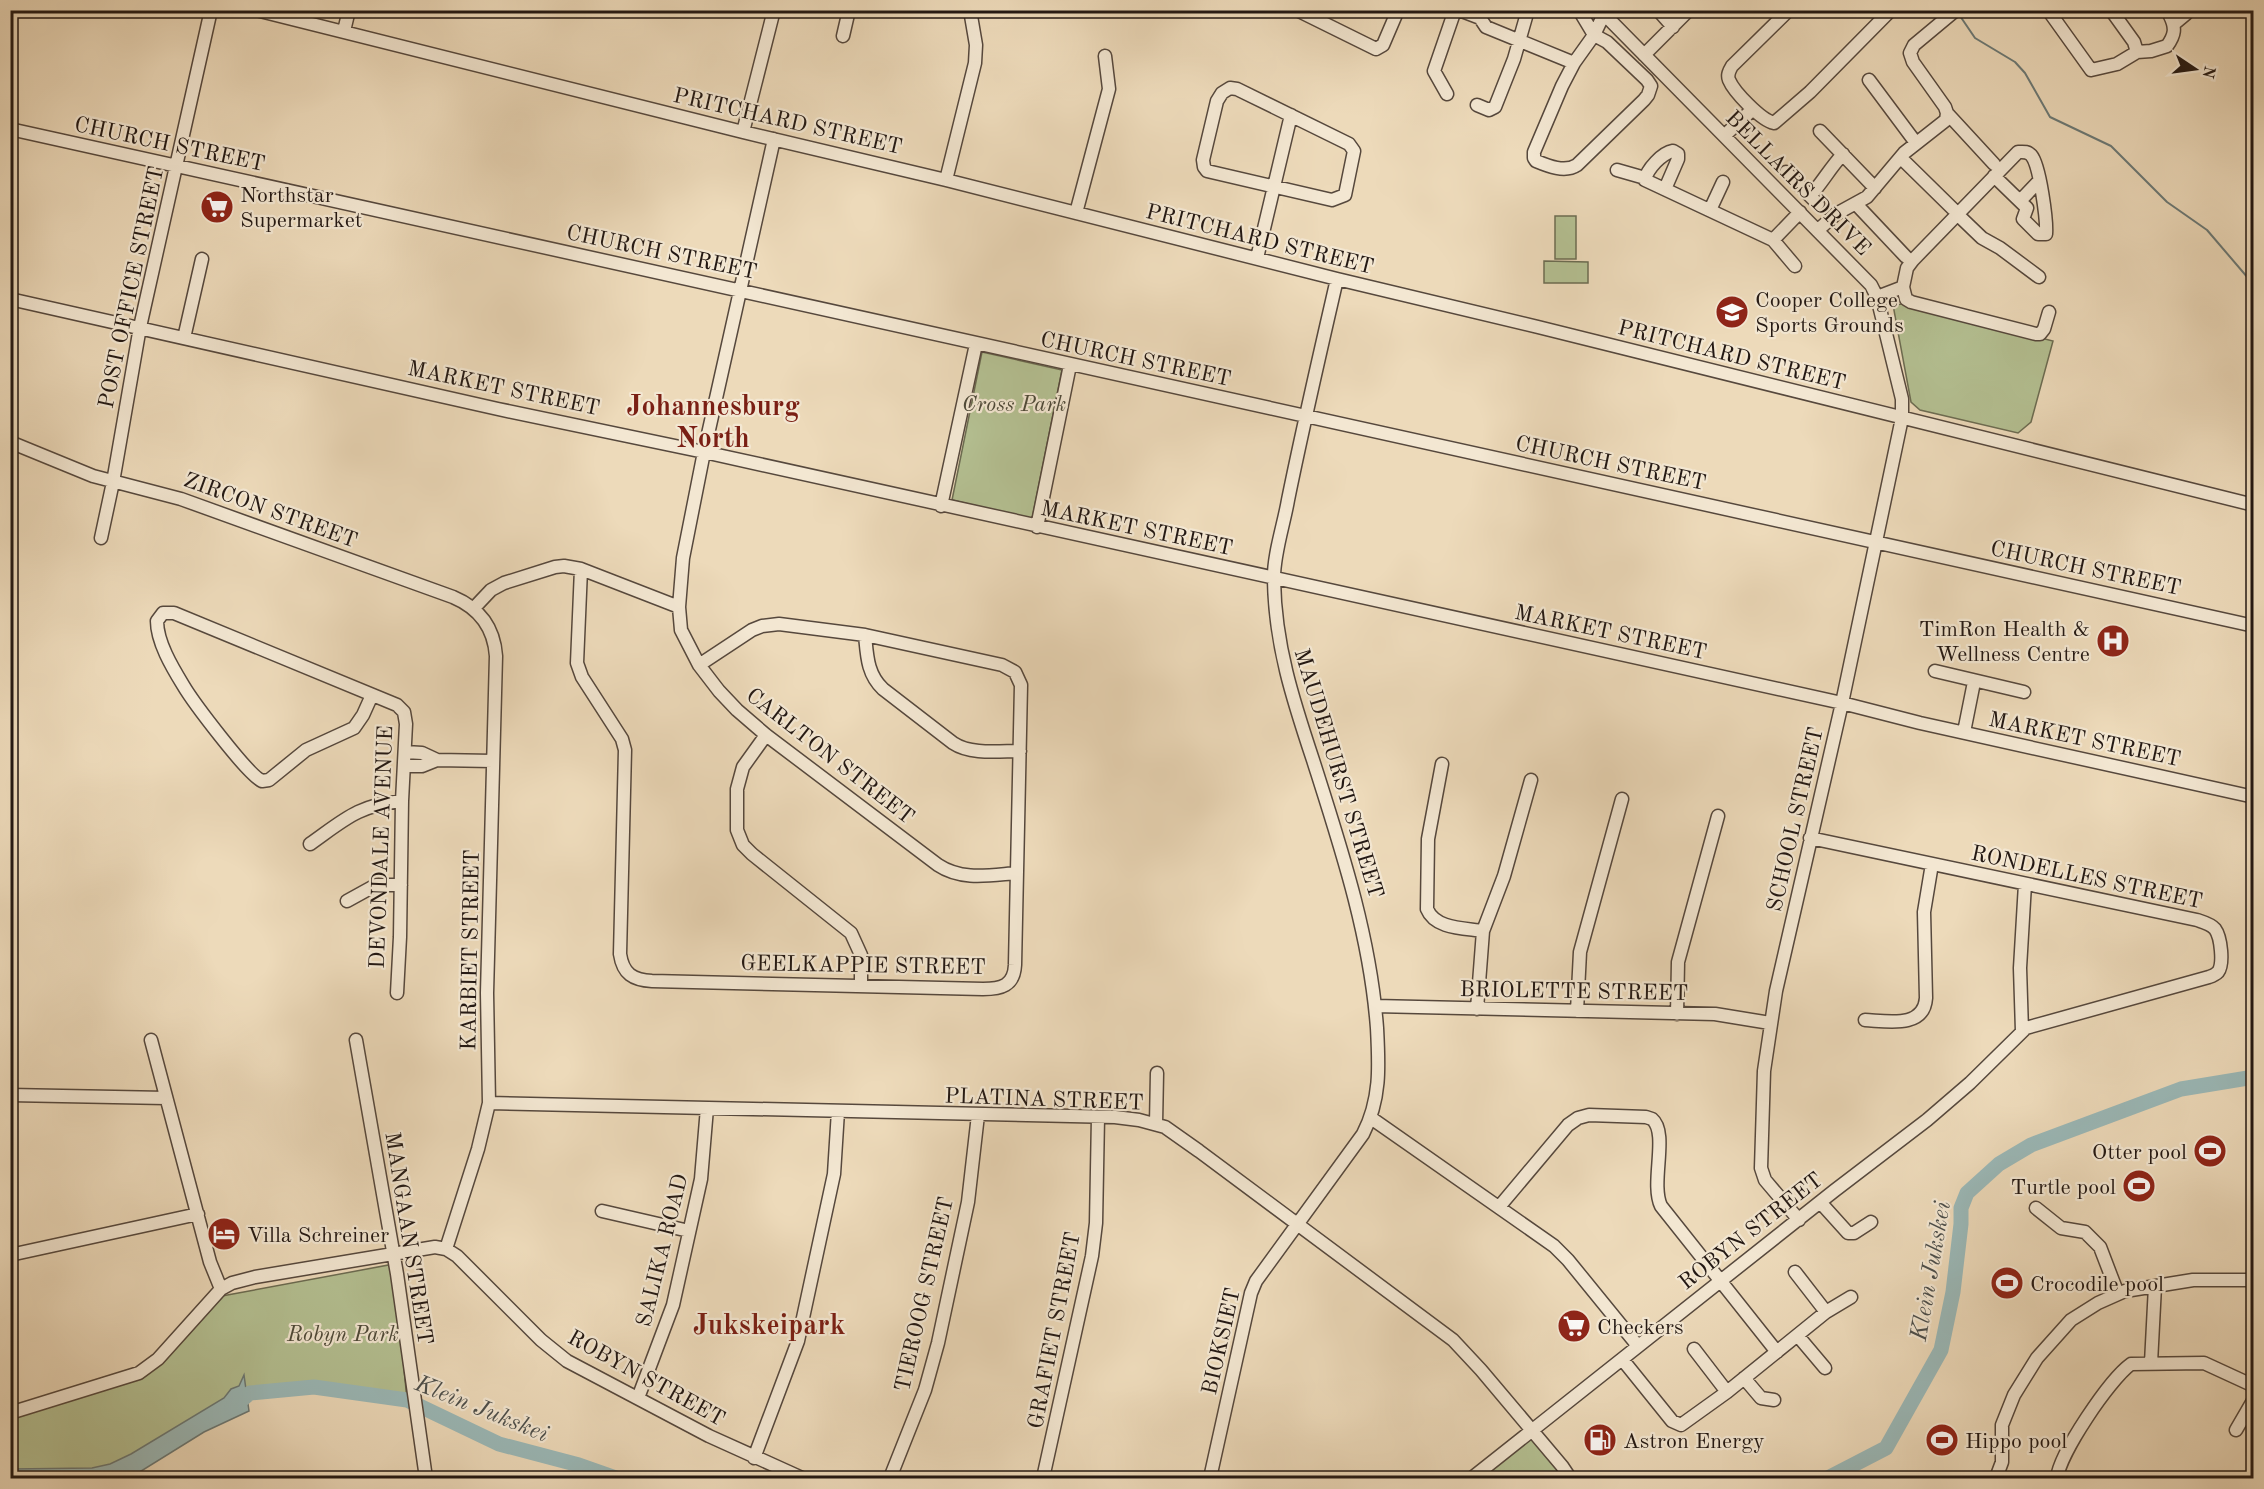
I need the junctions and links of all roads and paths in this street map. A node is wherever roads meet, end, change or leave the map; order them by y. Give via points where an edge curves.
1 (211, 10) edge
2 (256, 10) edge
3 (349, 10) edge
4 (774, 10) edge
5 (849, 10) edge
6 (1297, 10) edge
7 (1398, 10) edge
8 (1457, 10) edge
9 (1528, 10) edge
10 (1579, 10) edge
11 (1658, 10) edge
12 (1689, 10) edge
13 (1789, 10) edge
14 (1891, 10) edge
15 (2048, 10) edge
16 (2111, 10) edge
17 (969, 11) edge
18 (1602, 12) edge
19 (1954, 12) edge
20 (2186, 14) dead end
21 (1323, 16) edge
22 (1673, 27) junction
23 (344, 31) junction
24 (1594, 35) junction
25 (843, 36) dead end
26 (1519, 40) junction
27 (2137, 52) junction
28 (1644, 55) junction
29 (1105, 56) dead end
30 (1574, 63) junction
31 (1869, 80) dead end
32 (1447, 94) dead end
33 (1478, 105) dead end
34 (1753, 109) junction
35 (1947, 113) junction
36 (1291, 115) junction
37 (10, 129) edge
38 (1820, 131) dead end
39 (743, 132) junction
40 (1724, 136) junction
41 (774, 139) junction
42 (1917, 144) junction
43 (1843, 154) junction
44 (1901, 158) junction
45 (177, 167) junction
46 (1617, 170) dead end
47 (1994, 170) junction
48 (1785, 172) dead end
49 (1645, 178) junction
50 (946, 180) junction
51 (2039, 181) junction
52 (1723, 182) dead end
53 (1274, 187) junction
54 (1875, 188) junction
55 (1665, 189) junction
56 (2020, 201) junction
57 (1856, 204) junction
58 (1710, 210) junction
59 (1800, 212) junction
60 (1955, 212) junction
61 (1076, 213) junction
62 (1818, 230) junction
63 (1773, 240) junction
64 (1906, 257) dead end
65 (1257, 258) junction
66 (202, 259) dead end
67 (1795, 266) dead end
68 (2039, 276) dead end
69 (1337, 279) junction
70 (1903, 287) junction
71 (741, 290) junction
72 (1877, 297) junction
73 (10, 299) edge
74 (2049, 312) dead end
75 (140, 327) junction
76 (184, 338) junction
77 (976, 344) junction
78 (1070, 365) junction
79 (1305, 416) junction
80 (1902, 418) junction
81 (10, 442) edge
82 (704, 452) junction
83 (113, 482) junction
84 (2253, 505) edge
85 (941, 506) junction
86 (1037, 526) junction
87 (101, 538) dead end
88 (1875, 542) junction
89 (581, 569) junction
90 (1274, 578) junction
91 (679, 607) junction
92 (474, 608) junction
93 (2253, 626) edge
94 (865, 635) junction
95 (495, 646) joint
96 (699, 665) junction
97 (1935, 672) dead end
98 (1974, 682) junction
99 (2024, 692) dead end
100 (372, 695) junction
101 (1842, 703) junction
102 (1964, 732) junction
103 (766, 735) junction
104 (1020, 751) junction
105 (405, 752) junction
106 (437, 760) junction
107 (493, 761) junction
108 (1442, 764) dead end
109 (404, 766) junction
110 (1531, 780) dead end
111 (2253, 797) edge
112 (1622, 799) dead end
113 (402, 801) junction
114 (1718, 816) dead end
115 (1810, 838) junction
116 (310, 844) dead end
117 (1932, 864) junction
118 (1017, 873) junction
119 (2025, 884) junction
120 (401, 885) junction
121 (347, 902) dead end
122 (1483, 931) junction
123 (861, 986) junction
124 (397, 993) dead end
125 (1375, 1006) junction
126 (1477, 1009) junction
127 (1577, 1011) junction
128 (1677, 1014) junction
129 (1865, 1020) dead end
130 (1770, 1023) junction
131 (2022, 1031) junction
132 (151, 1040) dead end
133 (356, 1040) dead end
134 (1158, 1073) dead end
135 (10, 1095) edge
136 (166, 1098) junction
137 (489, 1102) junction
138 (707, 1108) junction
139 (838, 1112) junction
140 (978, 1115) junction
141 (1098, 1118) junction
142 (1371, 1118) junction
143 (1156, 1124) junction
144 (1820, 1202) junction
145 (1500, 1207) junction
146 (2036, 1208) dead end
147 (602, 1211) dead end
148 (198, 1214) junction
149 (1799, 1220) junction
150 (1871, 1222) dead end
151 (1297, 1224) junction
152 (689, 1231) junction
153 (446, 1249) junction
154 (393, 1252) junction
155 (10, 1255) edge
156 (1795, 1272) dead end
157 (2253, 1280) edge
158 (1720, 1281) junction
159 (2155, 1286) junction
160 (221, 1289) junction
161 (2118, 1294) junction
162 (1851, 1297) dead end
163 (1826, 1312) junction
164 (1798, 1336) junction
165 (1638, 1346) junction
166 (1694, 1349) dead end
167 (1776, 1352) junction
168 (1622, 1359) junction
169 (2151, 1363) junction
170 (1825, 1368) dead end
171 (1744, 1378) junction
172 (2253, 1384) edge
173 (1727, 1392) junction
174 (638, 1398) junction
175 (2253, 1399) edge
176 (1774, 1400) dead end
177 (10, 1413) edge
178 (1533, 1431) junction
179 (2236, 1431) dead end
180 (754, 1458) junction
181 (426, 1479) edge
182 (802, 1479) edge
183 (890, 1479) edge
184 (1043, 1479) edge
185 (1210, 1479) edge
186 (1472, 1479) edge
187 (1570, 1479) edge
188 (1996, 1479) edge
189 (2057, 1479) edge

1 - 45 street, POST OFFICE STREET
2 - 23 street, PRITCHARD STREET
3 - 23 street
4 - 39 street
5 - 25 street
6 - 21 street
7 - 21 street via 1379,49 1373,49
8 - 26 street via 1480,18 1485,27
8 - 32 street via 1434,71
9 - 26 street
10 - 24 street
11 - 22 street
12 - 22 street
13 - 34 street via 1729,70 1730,81
14 - 34 street via 1776,122 1768,121
15 - 27 street via 2089,69 2117,64
16 - 27 street
17 - 50 street via 976,45 975,63
18 - 24 street
18 - 28 street, BELLAIRS DRIVE
19 - 35 street via 1914,45 1910,53
20 - 27 street via 2172,20 2174,33 2167,46
22 - 28 street
23 - 39 street, PRITCHARD STREET
24 - 30 street
24 - 30 street via 1607,42 1647,80 1650,90 1577,165 1561,169 1536,161 1534,155
26 - 30 street
26 - 33 street via 1495,107 1490,110
28 - 40 street, BELLAIRS DRIVE
29 - 61 street via 1108,93
31 - 42 street
34 - 40 street
35 - 42 street via 1943,123
35 - 47 street
36 - 53 street
36 - 53 street via 1352,146 1347,193 1332,200
36 - 53 street via 1227,88 1217,101 1205,150 1203,164 1207,171
37 - 45 street, CHURCH STREET
38 - 43 street
39 - 41 street, PRITCHARD STREET
40 - 59 street, BELLAIRS DRIVE
41 - 50 street, PRITCHARD STREET
41 - 71 street, CARLTON STREET
42 - 44 street
43 - 48 street via 1829,169 1814,200
43 - 54 street
44 - 54 street
44 - 60 street
45 - 71 street, CHURCH STREET
45 - 75 street, POST OFFICE STREET
46 - 49 street
47 - 51 street via 2022,152 2033,158
47 - 56 street
47 - 60 street
49 - 55 street
49 - 55 street via 1662,157 1673,151 1678,159
50 - 61 street, PRITCHARD STREET
51 - 56 street
51 - 56 street via 2047,231 2044,236 2024,219 2027,210
52 - 58 street
53 - 65 street
54 - 57 street
55 - 58 street
57 - 62 street via 1836,214
57 - 64 street
58 - 63 street
59 - 62 street, BELLAIRS DRIVE
59 - 63 street
60 - 68 street via 1982,238
60 - 70 street via 1907,268
61 - 65 street, PRITCHARD STREET
62 - 72 street, BELLAIRS DRIVE via 1871,285
63 - 67 street
65 - 69 street, PRITCHARD STREET
66 - 76 street
69 - 79 street, MAUDEHURST STREET
69 - 80 street, PRITCHARD STREET
70 - 72 street
70 - 74 street via 1911,302 2036,334 2044,329
71 - 77 street, CHURCH STREET
71 - 82 street, CARLTON STREET
72 - 80 street, BELLAIRS DRIVE via 1902,399
73 - 75 street, MARKET STREET
75 - 76 street, MARKET STREET
75 - 83 street, POST OFFICE STREET
76 - 82 street, MARKET STREET
77 - 78 street, CHURCH STREET
77 - 85 street
78 - 79 street, CHURCH STREET
78 - 86 street
79 - 88 street, CHURCH STREET
79 - 90 street, MAUDEHURST STREET
80 - 84 street, PRITCHARD STREET
80 - 88 street, SCHOOL STREET
81 - 83 street, ZIRCON STREET
82 - 85 street, MARKET STREET
82 - 91 street, CARLTON STREET via 683,558
83 - 87 street, POST OFFICE STREET
83 - 92 street, ZIRCON STREET via 181,499
85 - 86 street, MARKET STREET
86 - 90 street, MARKET STREET
88 - 93 street, CHURCH STREET
88 - 101 street, SCHOOL STREET
89 - 91 street
89 - 92 street via 555,567 504,583
89 - 123 street, GEELKAPPIE STREET via 579,671 625,750 620,954 627,973 641,980
90 - 101 street, MARKET STREET
90 - 125 street, MAUDEHURST STREET via 1280,648 1288,686 1362,924
91 - 96 street, CARLTON STREET via 684,638
92 - 95 street, ZIRCON STREET via 489,627
94 - 96 street via 769,624 752,630
94 - 104 street via 869,669 875,681 953,743 971,750
94 - 104 street, GEELKAPPIE STREET via 1006,666 1018,675 1021,685
95 - 107 street, KARBIET STREET
96 - 103 street, CARLTON STREET via 728,702
97 - 98 street
98 - 99 street
98 - 102 street
100 - 100 street, DEVONDALE AVENUE via 182,616 168,612 157,621 160,638 183,686 259,780 269,780 306,750 354,728
100 - 105 street, DEVONDALE AVENUE via 404,712
101 - 102 street, MARKET STREET
101 - 115 street, SCHOOL STREET
102 - 111 street, MARKET STREET
103 - 118 street, CARLTON STREET via 945,869 963,876
103 - 123 street via 739,779 736,820 740,839 752,854 851,933 861,955
104 - 118 street, GEELKAPPIE STREET
105 - 106 street via 422,753
105 - 109 street, DEVONDALE AVENUE
106 - 107 street
106 - 109 street via 422,766
107 - 137 street, KARBIET STREET
108 - 122 street via 1428,838 1427,909 1438,923
109 - 113 street, DEVONDALE AVENUE
110 - 122 street via 1504,876
112 - 127 street via 1580,952
113 - 116 street via 363,809
113 - 120 street, DEVONDALE AVENUE
114 - 128 street via 1678,962
115 - 117 street, RONDELLES STREET
115 - 130 street, SCHOOL STREET
117 - 119 street, RONDELLES STREET
117 - 129 street via 1924,912 1925,1008 1910,1021
118 - 123 street, GEELKAPPIE STREET via 1015,971 1008,985 992,989
119 - 131 street via 2020,968
119 - 131 street, RONDELLES STREET via 2204,922 2217,932 2221,964 2218,972 2209,977
120 - 121 street via 376,885
120 - 124 street, DEVONDALE AVENUE
122 - 126 street
125 - 126 street, BRIOLETTE STREET
125 - 142 street, MAUDEHURST STREET via 1379,1077
126 - 127 street, BRIOLETTE STREET
127 - 128 street, BRIOLETTE STREET
128 - 130 street, BRIOLETTE STREET via 1722,1015
130 - 149 street, SCHOOL STREET via 1764,1071 1761,1168 1765,1180
131 - 144 street, ROBYN STREET via 1927,1120
132 - 136 street
133 - 154 street, MANGAAN STREET
134 - 143 street
135 - 136 street
136 - 148 street
137 - 138 street, PLATINA STREET
137 - 153 street, KARBIET STREET
138 - 139 street, PLATINA STREET
138 - 152 street, SALIKA ROAD via 703,1165
139 - 140 street, PLATINA STREET
139 - 180 street via 834,1174 798,1341
140 - 141 street, PLATINA STREET
140 - 183 street, TIEROOG STREET via 965,1217 936,1350 925,1390
141 - 143 street, PLATINA STREET
141 - 184 street, GRAFIET STREET via 1092,1256
142 - 145 street
142 - 151 street, MAUDEHURST STREET
143 - 151 street, PLATINA STREET
144 - 149 street, ROBYN STREET
144 - 150 street via 1850,1233
145 - 158 street via 1578,1118 1651,1118 1659,1128 1659,1203
145 - 165 street via 1561,1252
146 - 161 street via 2061,1228 2085,1232 2100,1247
147 - 152 street
148 - 155 street
148 - 160 street
149 - 158 street, ROBYN STREET
151 - 178 street, PLATINA STREET via 1457,1344
151 - 185 street, BIOKSIET via 1251,1293
152 - 174 street, SALIKA ROAD via 673,1305
153 - 154 street
153 - 174 street, ROBYN STREET via 549,1348
154 - 160 street via 255,1276
154 - 181 street, MANGAAN STREET
156 - 163 street
157 - 159 street via 2202,1280
158 - 165 street, ROBYN STREET
158 - 167 street
159 - 161 street
159 - 169 street
160 - 177 street via 158,1359 139,1373
161 - 188 street via 2072,1320 2037,1358 2013,1395 2005,1417 2002,1462
162 - 163 street
163 - 164 street
164 - 167 street
164 - 170 street
165 - 168 street, ROBYN STREET
166 - 173 street
167 - 171 street
168 - 173 street via 1676,1424 1683,1424
168 - 178 street, ROBYN STREET
169 - 172 street via 2204,1363
169 - 189 street via 2131,1364 2122,1371 2062,1458
171 - 173 street
171 - 176 street via 1761,1398
174 - 180 street, ROBYN STREET
175 - 179 street
178 - 186 street, ROBYN STREET
178 - 187 street, PLATINA STREET
180 - 182 street, ROBYN STREET

